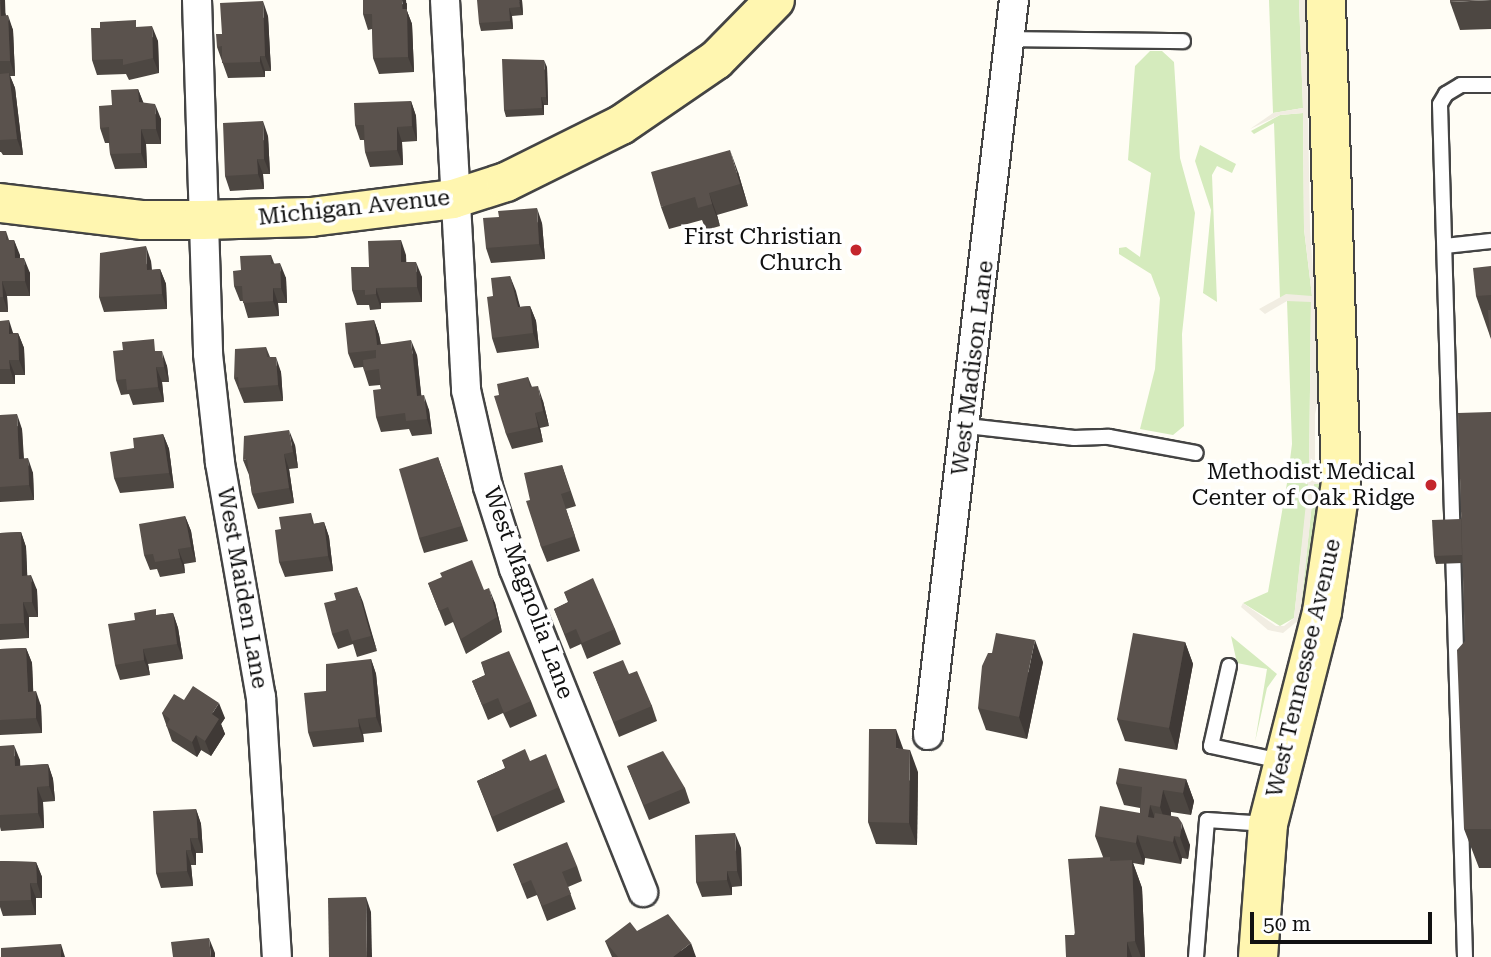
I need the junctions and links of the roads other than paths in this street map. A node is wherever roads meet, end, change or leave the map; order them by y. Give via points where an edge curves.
1 (197, 0) edge
2 (445, 0) edge
3 (775, 0) edge
4 (1014, 0) edge
5 (1326, 0) edge
6 (1009, 39) junction
7 (1183, 41) dead end
8 (1491, 85) edge
9 (453, 199) junction
10 (0, 203) edge
11 (202, 220) junction
12 (1491, 241) edge
13 (1445, 246) junction
14 (967, 425) junction
15 (1196, 453) dead end
16 (1229, 666) dead end
17 (928, 735) dead end
18 (1281, 761) junction
19 (1268, 824) junction
20 (643, 892) dead end
21 (277, 957) edge
22 (1196, 957) edge
23 (1258, 957) edge
24 (1465, 957) edge

1 - 11 street, West Maiden Lane
2 - 9 street, West Magnolia Lane
3 - 9 street, Michigan Avenue via 716,60 621,125 506,182
4 - 6 street, West Madison Lane
5 - 18 street, West Tennessee Avenue via 1341,481 1322,612
6 - 7 lane
6 - 14 street, West Madison Lane
8 - 13 lane via 1461,85 1440,104
9 - 11 street, Michigan Avenue via 287,219
9 - 20 street, West Magnolia Lane via 464,377 488,487 549,662
10 - 11 street, Michigan Avenue via 143,220
11 - 21 street, West Maiden Lane via 208,354 220,463 261,697
12 - 13 lane
13 - 24 lane
14 - 15 lane via 1074,438 1109,437
14 - 17 street, West Madison Lane
16 - 18 lane via 1211,746
18 - 19 street, West Tennessee Avenue
19 - 22 lane via 1207,820
19 - 23 street, West Tennessee Avenue

